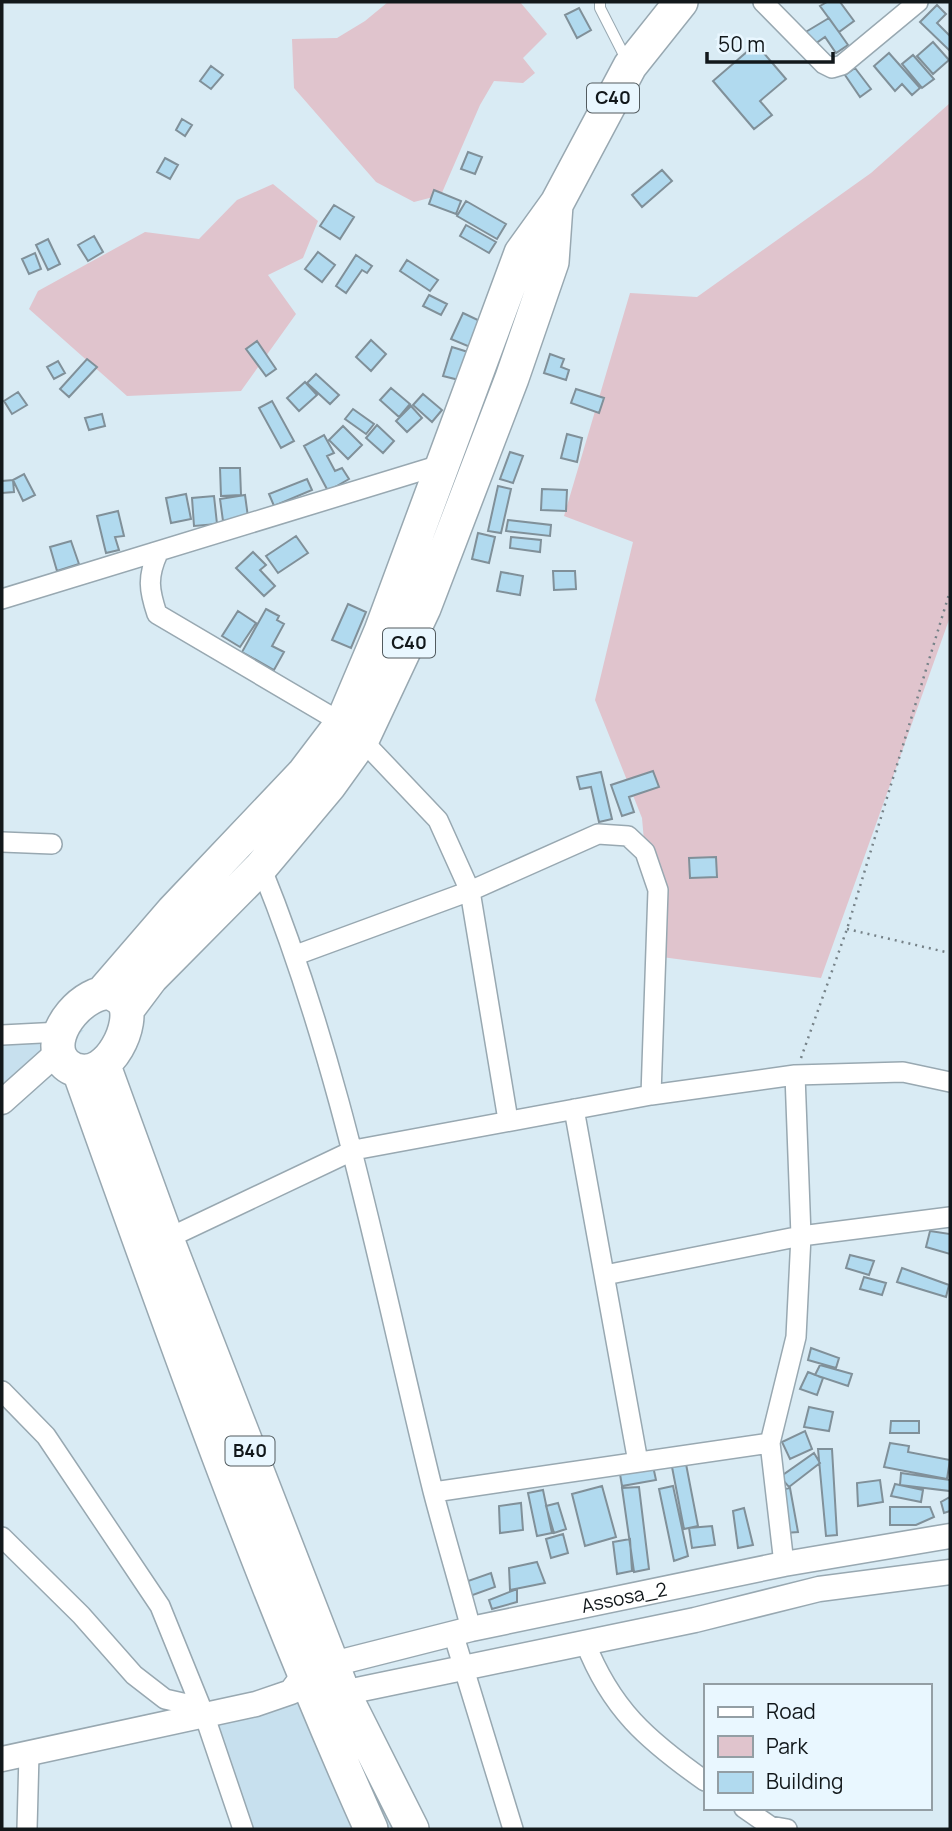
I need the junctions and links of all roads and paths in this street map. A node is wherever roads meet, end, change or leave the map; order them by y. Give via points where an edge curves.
1 (600, 2) edge
2 (681, 2) edge
3 (763, 2) edge
4 (918, 2) edge
5 (630, 66) junction
6 (557, 203) junction
7 (440, 466) junction
8 (158, 553) junction
9 (950, 591) edge
10 (2, 599) edge
11 (395, 636) junction
12 (352, 732) junction
13 (2, 842) edge
14 (52, 844) dead end
15 (261, 867) junction
16 (470, 891) junction
17 (847, 929) junction
18 (950, 953) edge
19 (296, 955) junction
20 (115, 1001) junction
21 (2, 1035) edge
22 (76, 1055) junction
23 (795, 1075) junction
24 (950, 1082) edge
25 (651, 1095) junction
26 (2, 1102) edge
27 (574, 1109) junction
28 (508, 1120) junction
29 (354, 1150) junction
30 (950, 1217) edge
31 (801, 1236) junction
32 (155, 1244) junction
33 (605, 1275) junction
34 (2, 1391) edge
35 (769, 1443) junction
36 (638, 1462) junction
37 (434, 1492) junction
38 (950, 1536) edge
39 (2, 1537) edge
40 (784, 1564) junction
41 (950, 1572) edge
42 (462, 1631) junction
43 (585, 1642) junction
44 (464, 1667) junction
45 (317, 1685) junction
46 (202, 1709) junction
47 (29, 1754) junction
48 (2, 1759) edge
49 (704, 1780) edge
50 (747, 1810) edge
51 (774, 1828) edge
52 (27, 1829) edge
53 (243, 1829) edge
54 (371, 1829) edge
55 (412, 1829) edge
56 (513, 1829) edge

1 - 5 lane
2 - 5 highway, C40
3 - 4 street via 832,68 842,65
5 - 6 highway, C40
6 - 7 highway, C40 via 521,253
6 - 11 highway, C40 via 552,262 471,490
7 - 8 street
7 - 11 highway, C40
8 - 10 street
8 - 12 street via 148,588 156,614
9 - 17 path
11 - 12 highway, C40
12 - 15 highway, C40 via 329,786
12 - 16 street via 438,820
12 - 20 highway, C40 via 304,774 173,911
13 - 14 street
15 - 19 street
15 - 20 highway, C40 via 151,978
16 - 19 street
16 - 25 street via 598,834 628,836 645,852 658,890
16 - 28 street
17 - 18 path
17 - 23 path
19 - 29 street
20 - 22 highway via 120,1039
20 - 22 highway via 85,1000
21 - 22 street
22 - 26 street
22 - 32 highway, B40
23 - 24 street via 903,1072
23 - 25 street
23 - 31 street
25 - 27 street
27 - 28 street
27 - 33 street
28 - 29 street
29 - 32 street
29 - 37 street
30 - 31 street
31 - 33 street
31 - 35 street via 796,1337
32 - 45 highway, B40
33 - 36 street
34 - 46 street via 46,1436 160,1606
35 - 36 street
35 - 40 street
36 - 37 street
37 - 42 street
38 - 40 street, Assosa_2
39 - 46 street via 134,1675 165,1699
40 - 42 street, Assosa_2
41 - 43 street, Assosa_2 via 819,1589
42 - 44 street
42 - 45 street, Assosa_2
43 - 44 street, Assosa_2
43 - 49 street via 600,1680 626,1715 657,1748
44 - 45 street, Assosa_2
44 - 56 street
45 - 46 street
45 - 54 highway, B40
45 - 55 highway, B40
46 - 47 street
46 - 53 street
47 - 48 street
47 - 52 street
50 - 51 street

